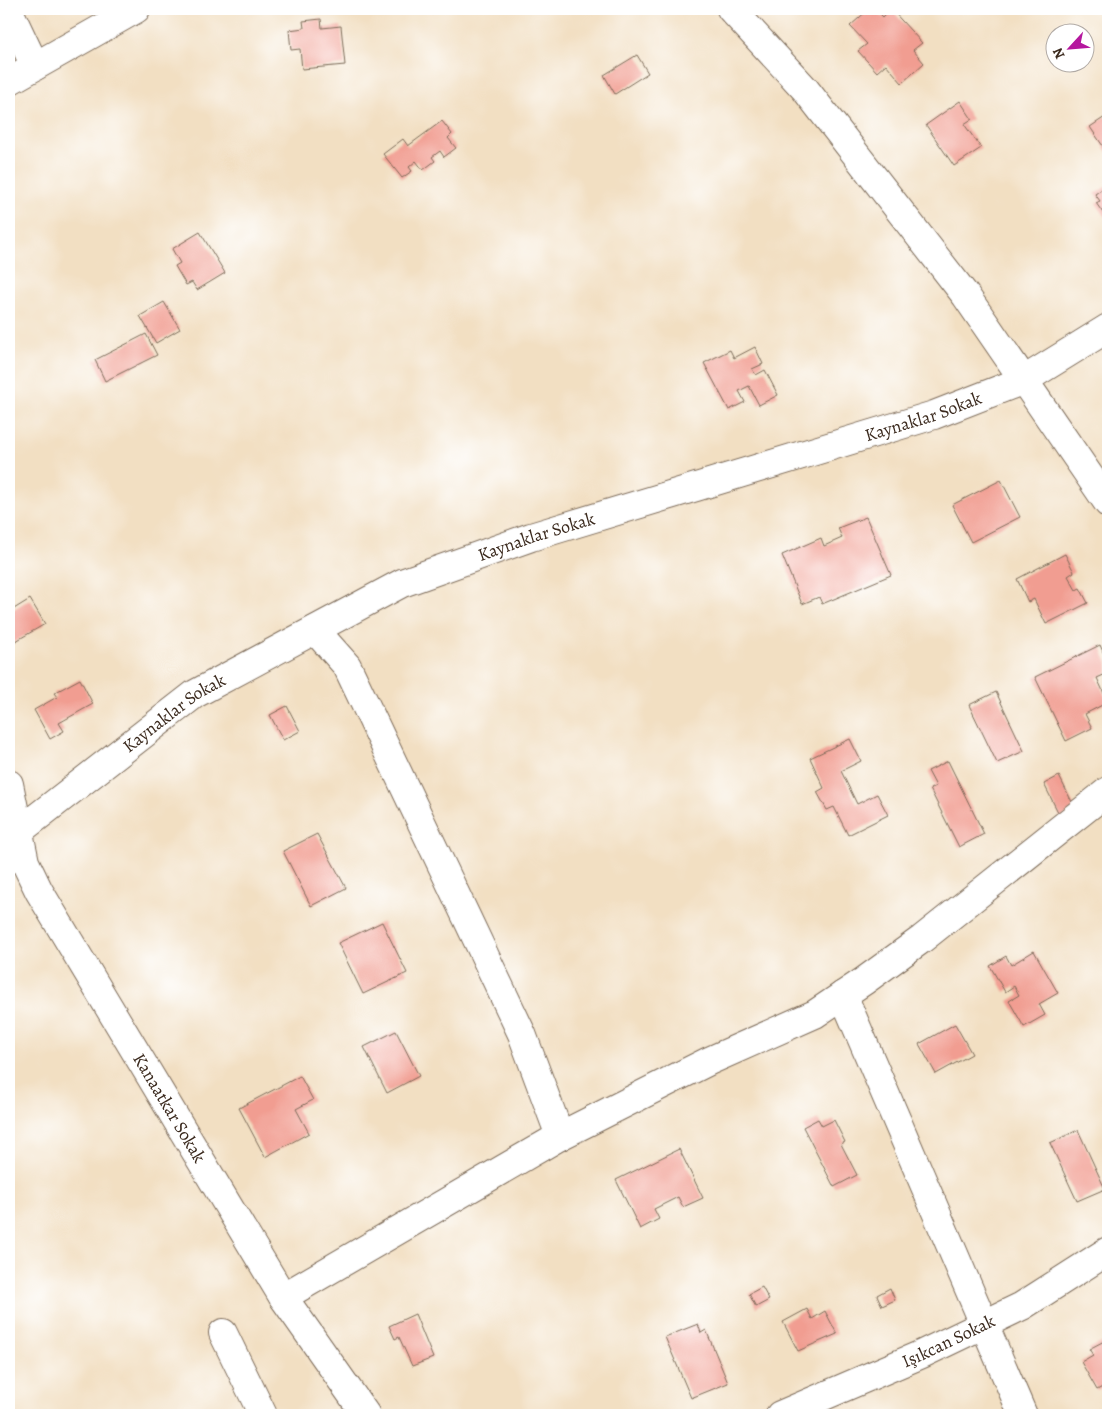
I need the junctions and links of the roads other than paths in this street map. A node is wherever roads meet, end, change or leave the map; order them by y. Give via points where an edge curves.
1 (136, 9) edge
2 (731, 9) edge
3 (9, 12) edge
4 (35, 66) junction
5 (9, 82) edge
6 (1108, 328) edge
7 (1024, 380) junction
8 (1108, 503) edge
9 (315, 630) junction
10 (9, 784) edge
11 (1108, 791) edge
12 (13, 834) edge
13 (843, 995) junction
14 (560, 1136) junction
15 (1108, 1251) edge
16 (283, 1296) junction
17 (983, 1325) junction
18 (223, 1333) dead end
19 (263, 1415) edge
20 (366, 1415) edge
21 (780, 1415) edge
22 (1023, 1415) edge

1 - 4 street
2 - 7 street via 805,89 966,296
3 - 4 street
4 - 5 street
6 - 7 street, Kaynaklar Sokak
7 - 8 street
7 - 9 street, Kaynaklar Sokak via 934,415 531,537 402,583
9 - 12 street, Kaynaklar Sokak via 195,694
9 - 14 street via 346,666 522,1034
10 - 12 street, Kanaatkar Sokak
11 - 13 street via 922,939
12 - 16 street, Kanaatkar Sokak via 39,890
13 - 14 street via 815,1014 709,1061
13 - 17 street
14 - 16 street
15 - 17 street, Işıkcan Sokak via 1022,1306
16 - 20 street, Kanaatkar Sokak
17 - 21 street, Işıkcan Sokak
17 - 22 street
18 - 19 street

